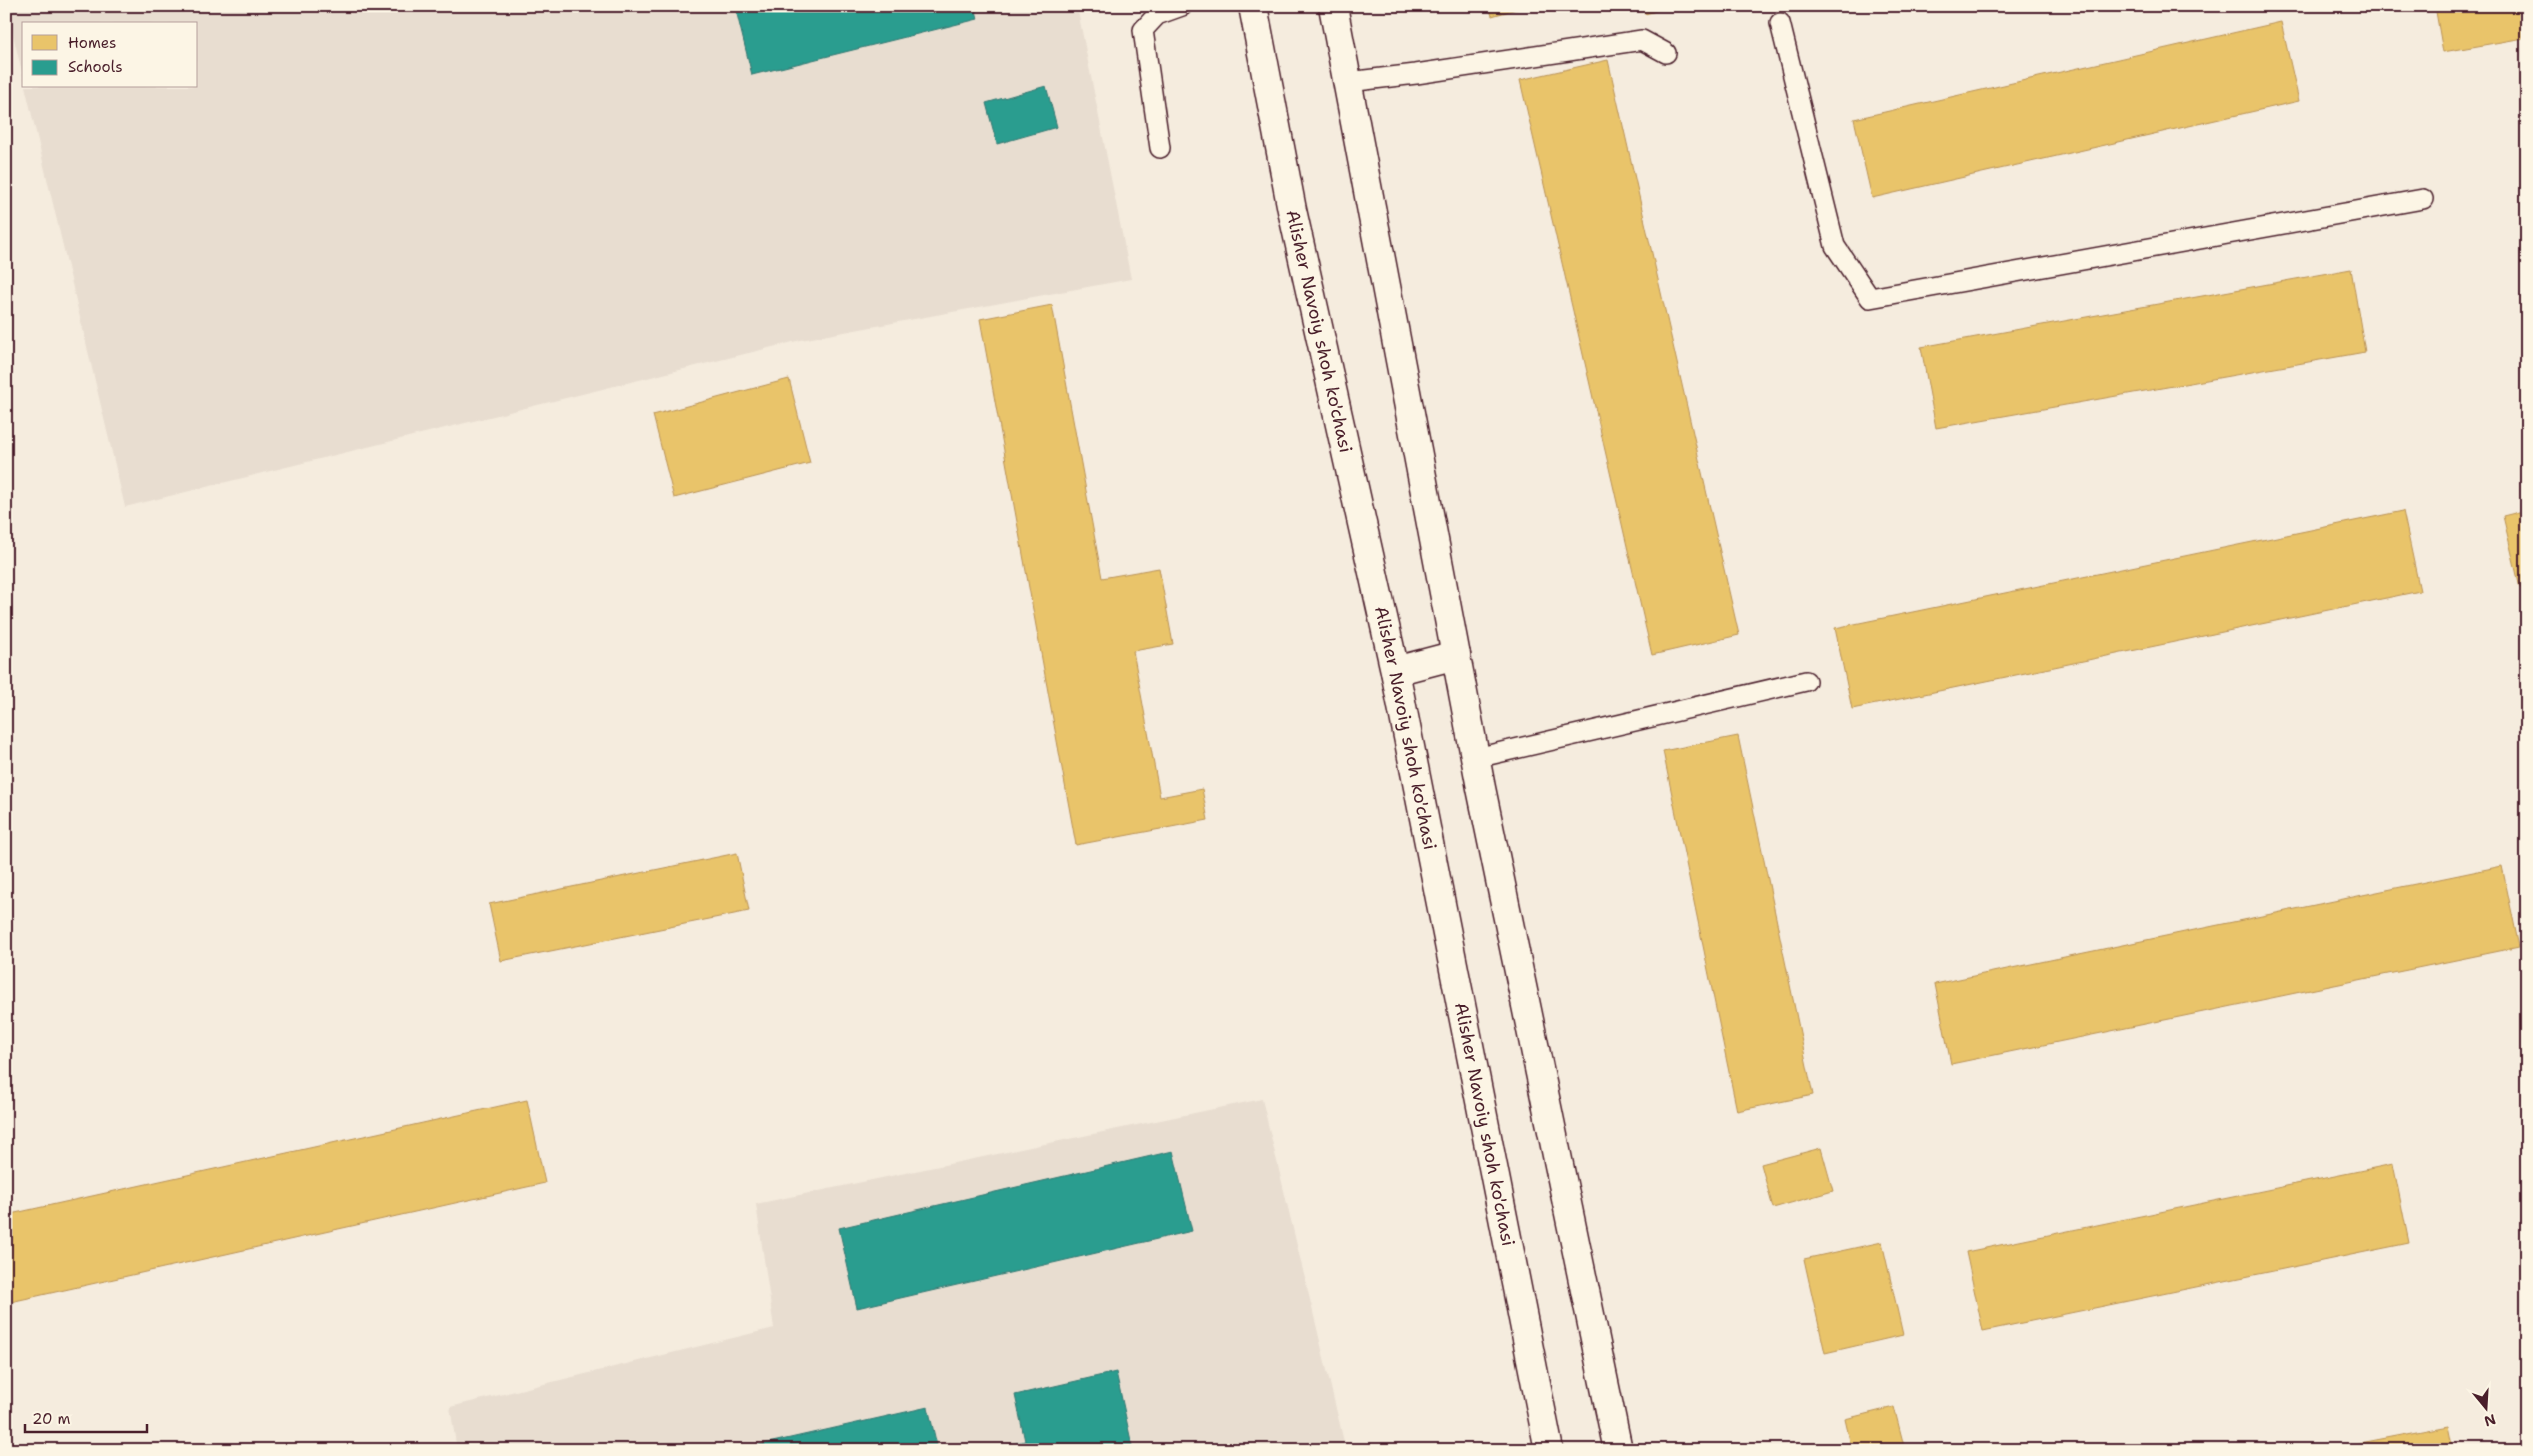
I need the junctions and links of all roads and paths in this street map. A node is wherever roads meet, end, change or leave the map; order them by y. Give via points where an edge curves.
1 (1182, 6) edge
2 (1253, 6) edge
3 (1333, 6) edge
4 (1780, 23) dead end
5 (1666, 53) dead end
6 (1348, 82) junction
7 (1160, 148) dead end
8 (2423, 198) dead end
9 (1456, 655) junction
10 (1395, 671) junction
11 (1806, 680) dead end
12 (1476, 758) junction
13 (1549, 1450) edge
14 (1618, 1450) edge

1 - 7 lane via 1157,16 1143,30
2 - 10 main road, Alisher Navoiy shoh ko'chasi via 1292,210
3 - 6 main road
4 - 8 lane via 1835,246 1870,298
5 - 6 lane via 1642,40
6 - 9 main road
9 - 10 main road
9 - 12 main road
10 - 13 main road, Alisher Navoiy shoh ko'chasi
11 - 12 lane
12 - 14 main road

